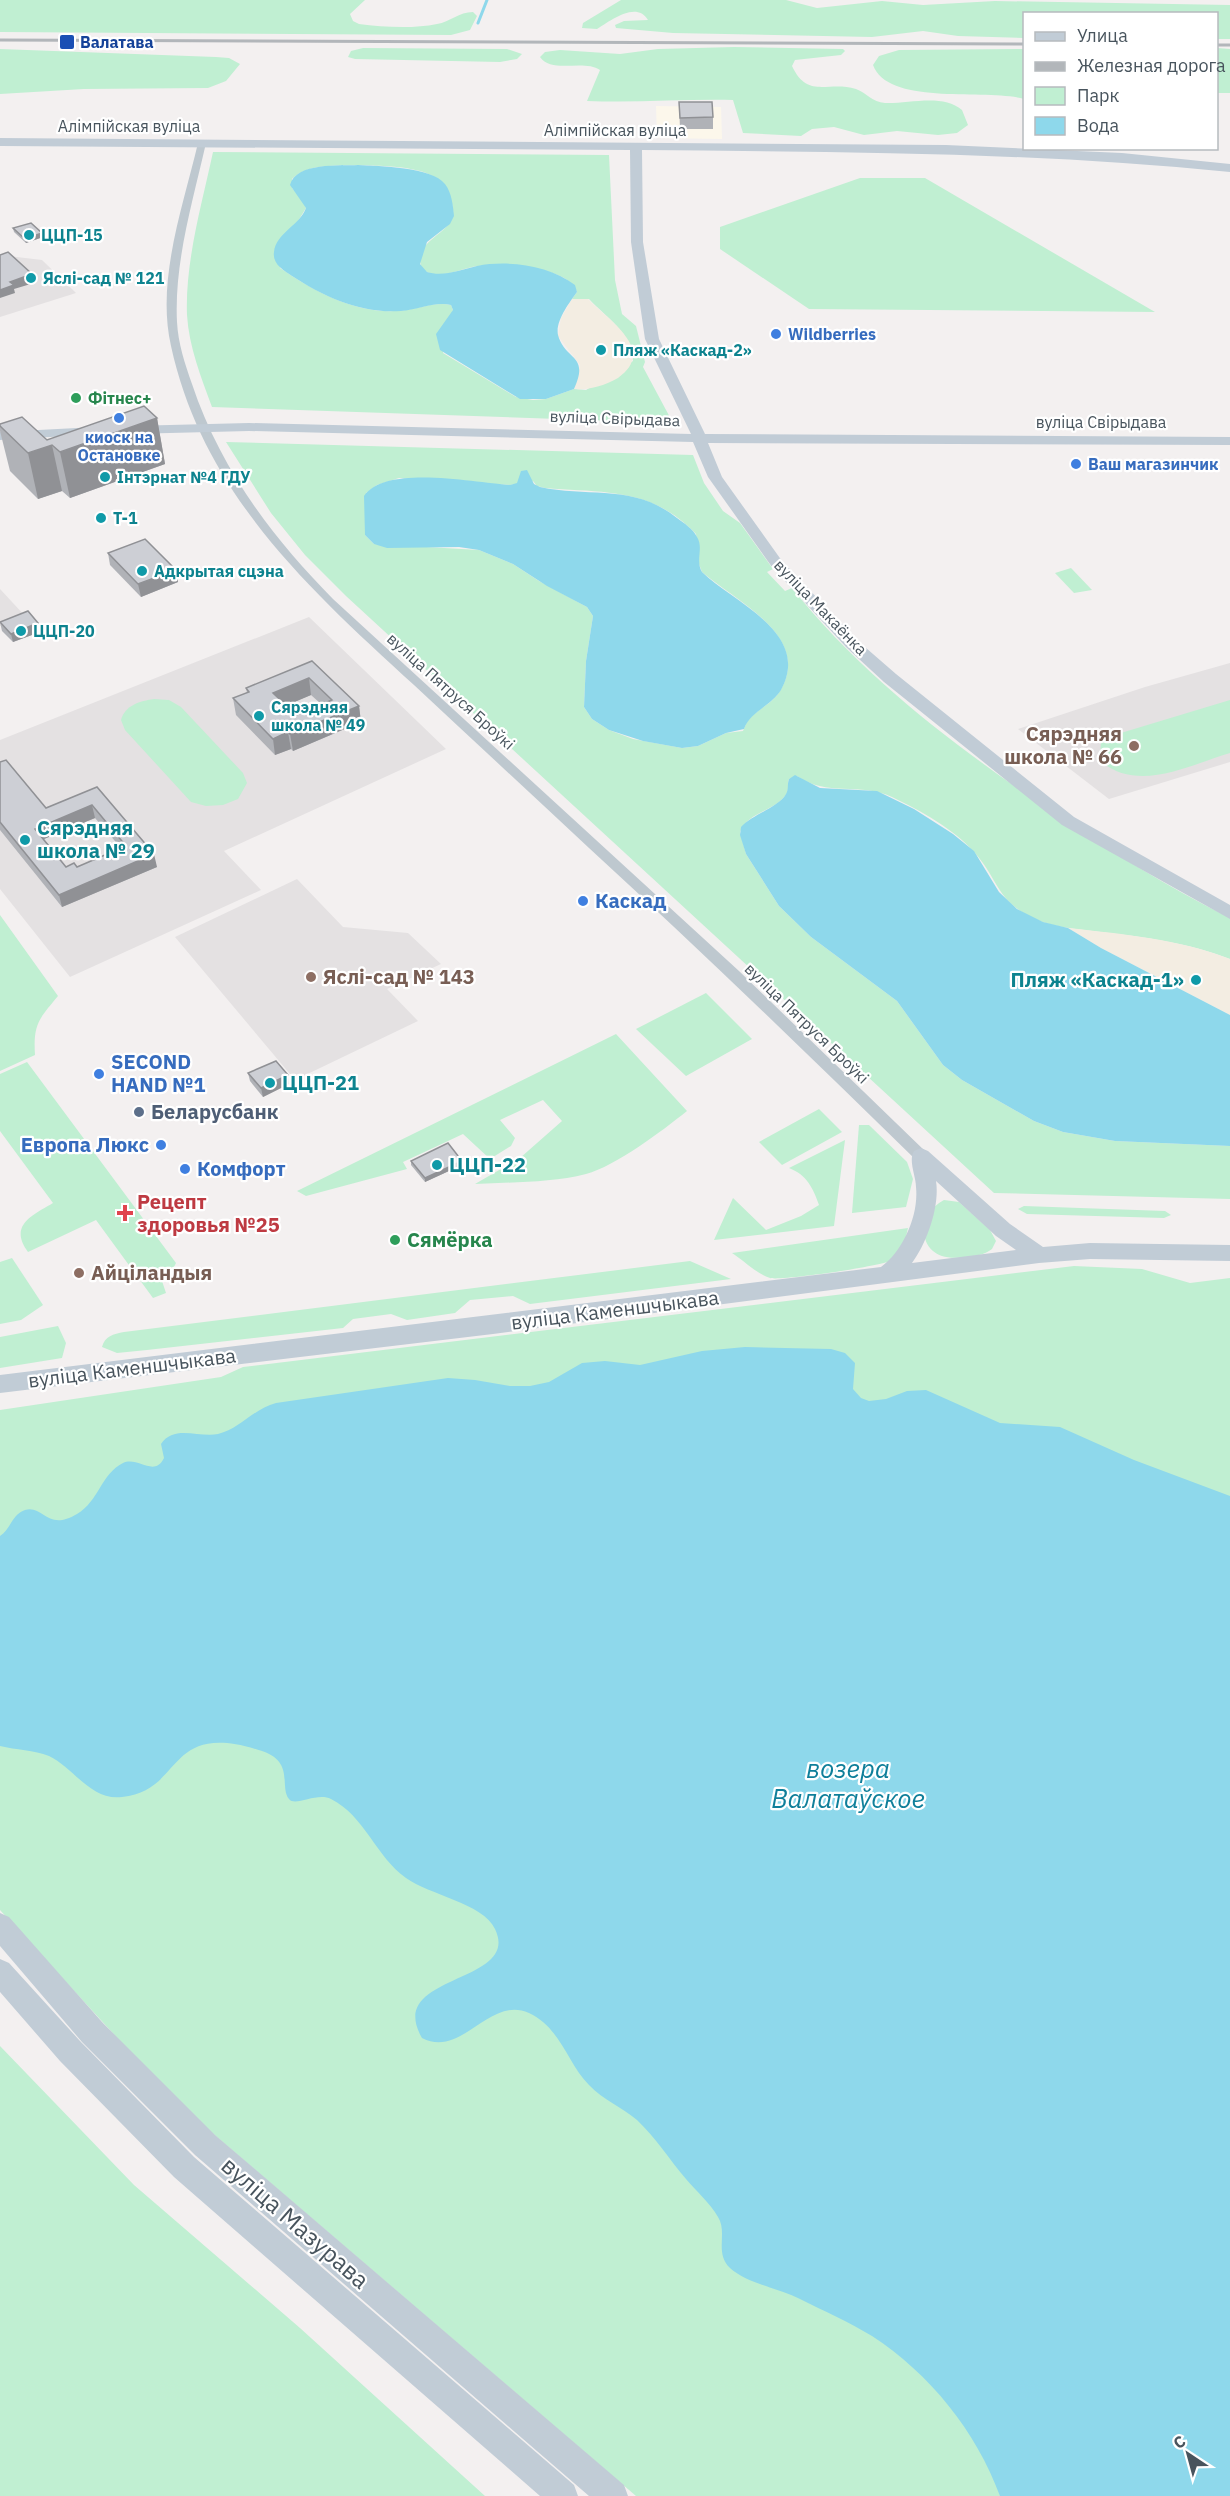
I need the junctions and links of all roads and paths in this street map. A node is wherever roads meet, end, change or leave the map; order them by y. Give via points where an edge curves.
1 (0, 142) edge
2 (202, 143) junction
3 (636, 147) junction
4 (1230, 168) edge
5 (202, 426) junction
6 (0, 436) edge
7 (701, 438) junction
8 (1230, 441) edge
9 (1230, 913) edge
10 (921, 1156) junction
11 (969, 1198) junction
12 (925, 1206) junction
13 (1003, 1230) junction
14 (917, 1231) junction
15 (1230, 1253) edge
16 (1040, 1255) junction
17 (993, 1262) junction
18 (948, 1268) junction
19 (884, 1276) junction
20 (0, 1384) edge
21 (0, 1926) edge
22 (0, 1972) edge
23 (563, 2496) edge
24 (613, 2496) edge

1 - 2 street, Алімпійская вуліца
2 - 3 street, Алімпійская вуліца
2 - 5 street, вуліца Пятруся Броўкі via 179,245 172,320 194,412
3 - 4 street, Алімпійская вуліца via 1006,151
3 - 7 street, вуліца Макаёнка via 637,242 652,339
5 - 6 street, вуліца Свірыдава
5 - 7 street, вуліца Свірыдава
5 - 10 street, вуліца Пятруся Броўкі via 218,460 258,522 290,562 734,974
7 - 8 street, вуліца Свірыдава
7 - 9 street, вуліца Макаёнка via 703,453 715,477 777,564 852,644 1068,821
10 - 11 street
10 - 12 street via 927,1189
11 - 12 street via 958,1193 946,1194
11 - 13 street
12 - 14 street
13 - 16 street
13 - 17 street via 1008,1243
14 - 18 street via 926,1255
14 - 19 street via 911,1249
15 - 16 street, вуліца Каменшчыкава via 1090,1251
16 - 17 street, вуліца Каменшчыкава
17 - 18 street, вуліца Каменшчыкава
18 - 19 street, вуліца Каменшчыкава
19 - 20 street, вуліца Каменшчыкава
21 - 24 street, вуліца Мазурава via 92,2032 205,2145
22 - 23 street, вуліца Мазурава via 70,2051 184,2167

